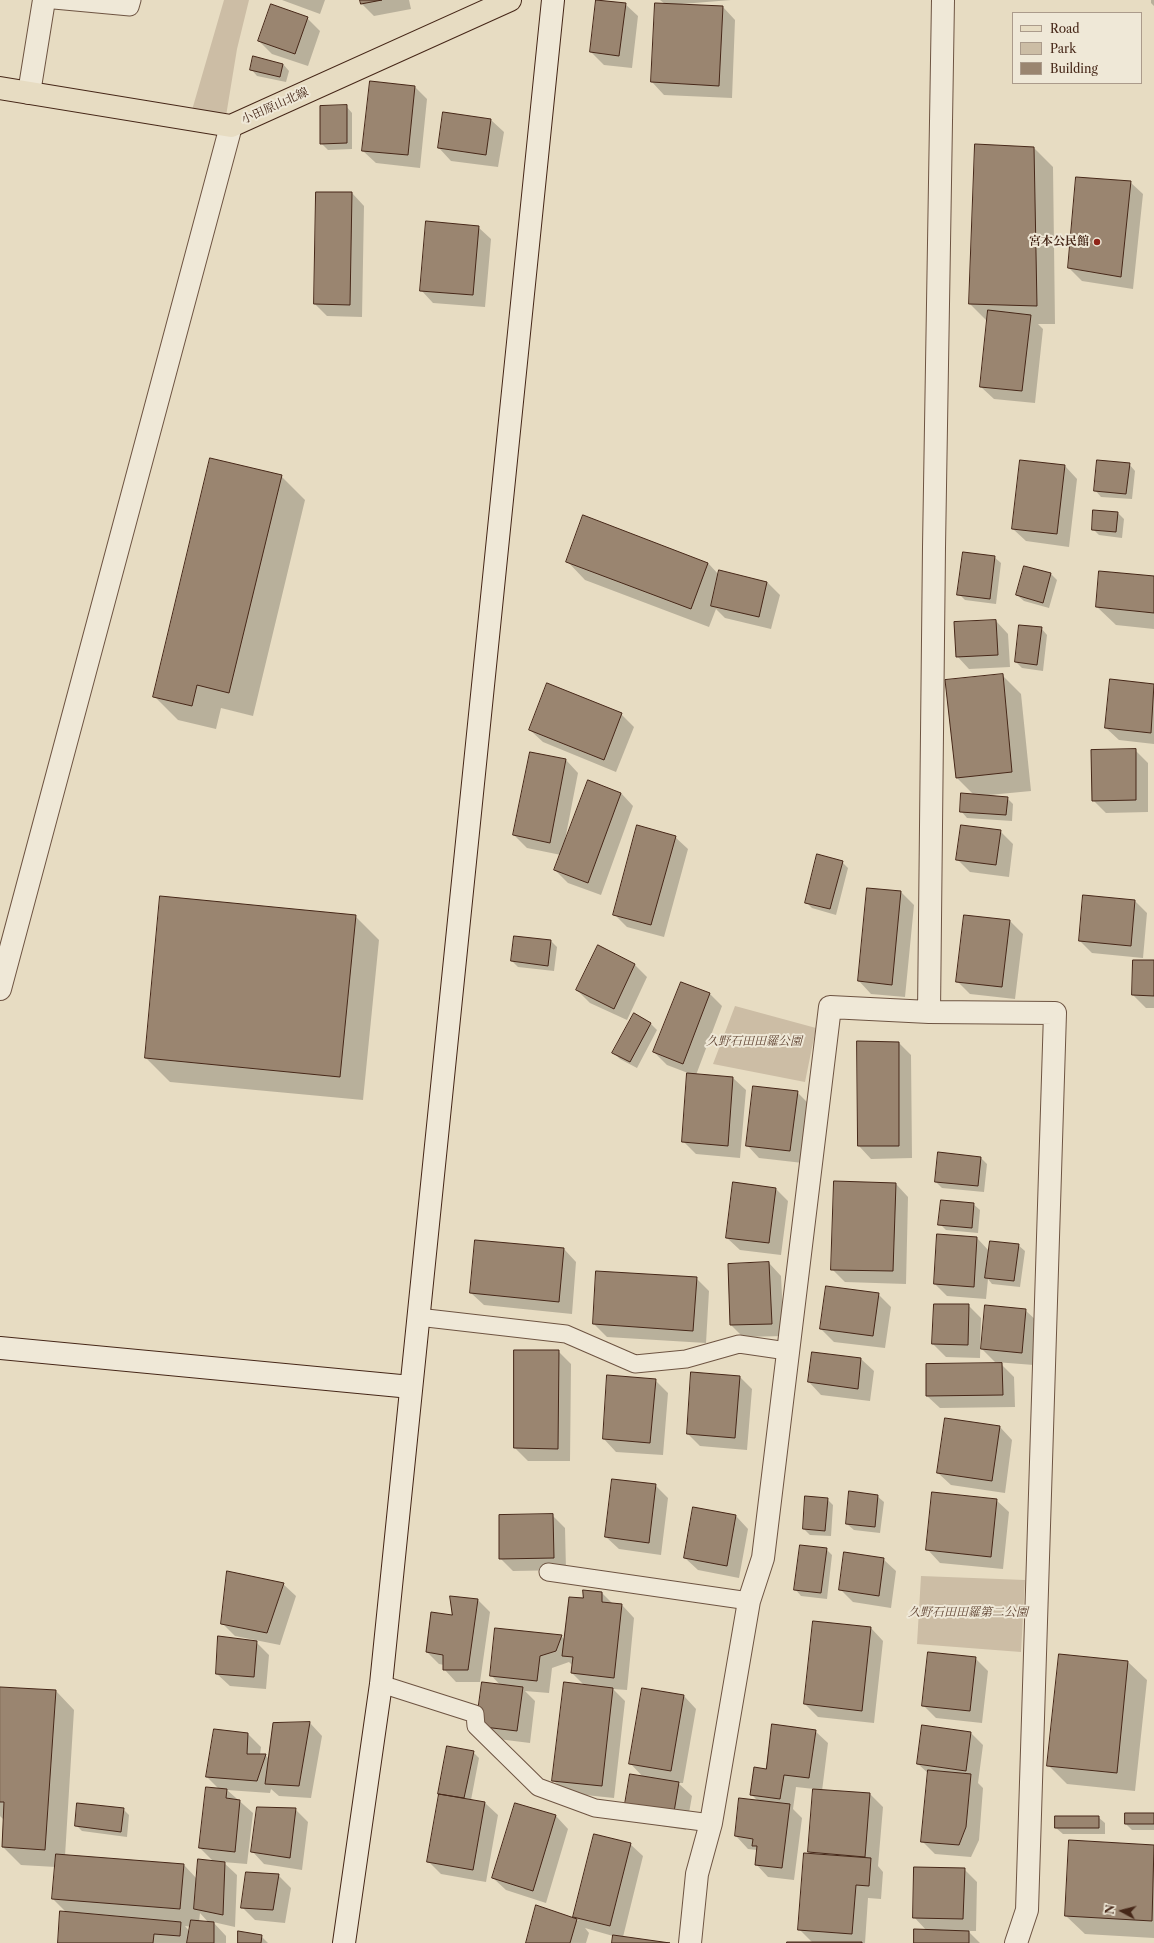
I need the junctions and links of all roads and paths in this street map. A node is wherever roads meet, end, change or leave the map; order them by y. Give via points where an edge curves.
1 (44, 0) edge
2 (54, 0) edge
3 (132, 0) edge
4 (510, 0) edge
5 (553, 0) edge
6 (943, 0) edge
7 (0, 88) edge
8 (29, 93) junction
9 (231, 126) junction
10 (0, 989) edge
11 (929, 1012) junction
12 (418, 1317) junction
13 (0, 1348) edge
14 (787, 1351) junction
15 (411, 1387) junction
16 (548, 1572) dead end
17 (749, 1601) junction
18 (381, 1684) junction
19 (711, 1823) junction
20 (344, 1943) edge
21 (690, 1943) edge
22 (1016, 1943) edge

1 - 8 street
2 - 3 lane via 130,7
4 - 9 main road, 小田原山北線
5 - 12 street
6 - 11 street
7 - 8 main road, 小田原山北線
8 - 9 main road, 小田原山北線
9 - 10 street
11 - 14 street via 830,1007
11 - 22 street via 1055,1013 1027,1910
12 - 14 lane via 566,1334 635,1364 686,1359 739,1344
12 - 15 street
13 - 15 street
14 - 17 street via 763,1558
15 - 18 street
16 - 17 lane
17 - 19 street
18 - 19 lane via 475,1714 476,1726 538,1787 595,1808
18 - 20 street
19 - 21 street via 697,1874

